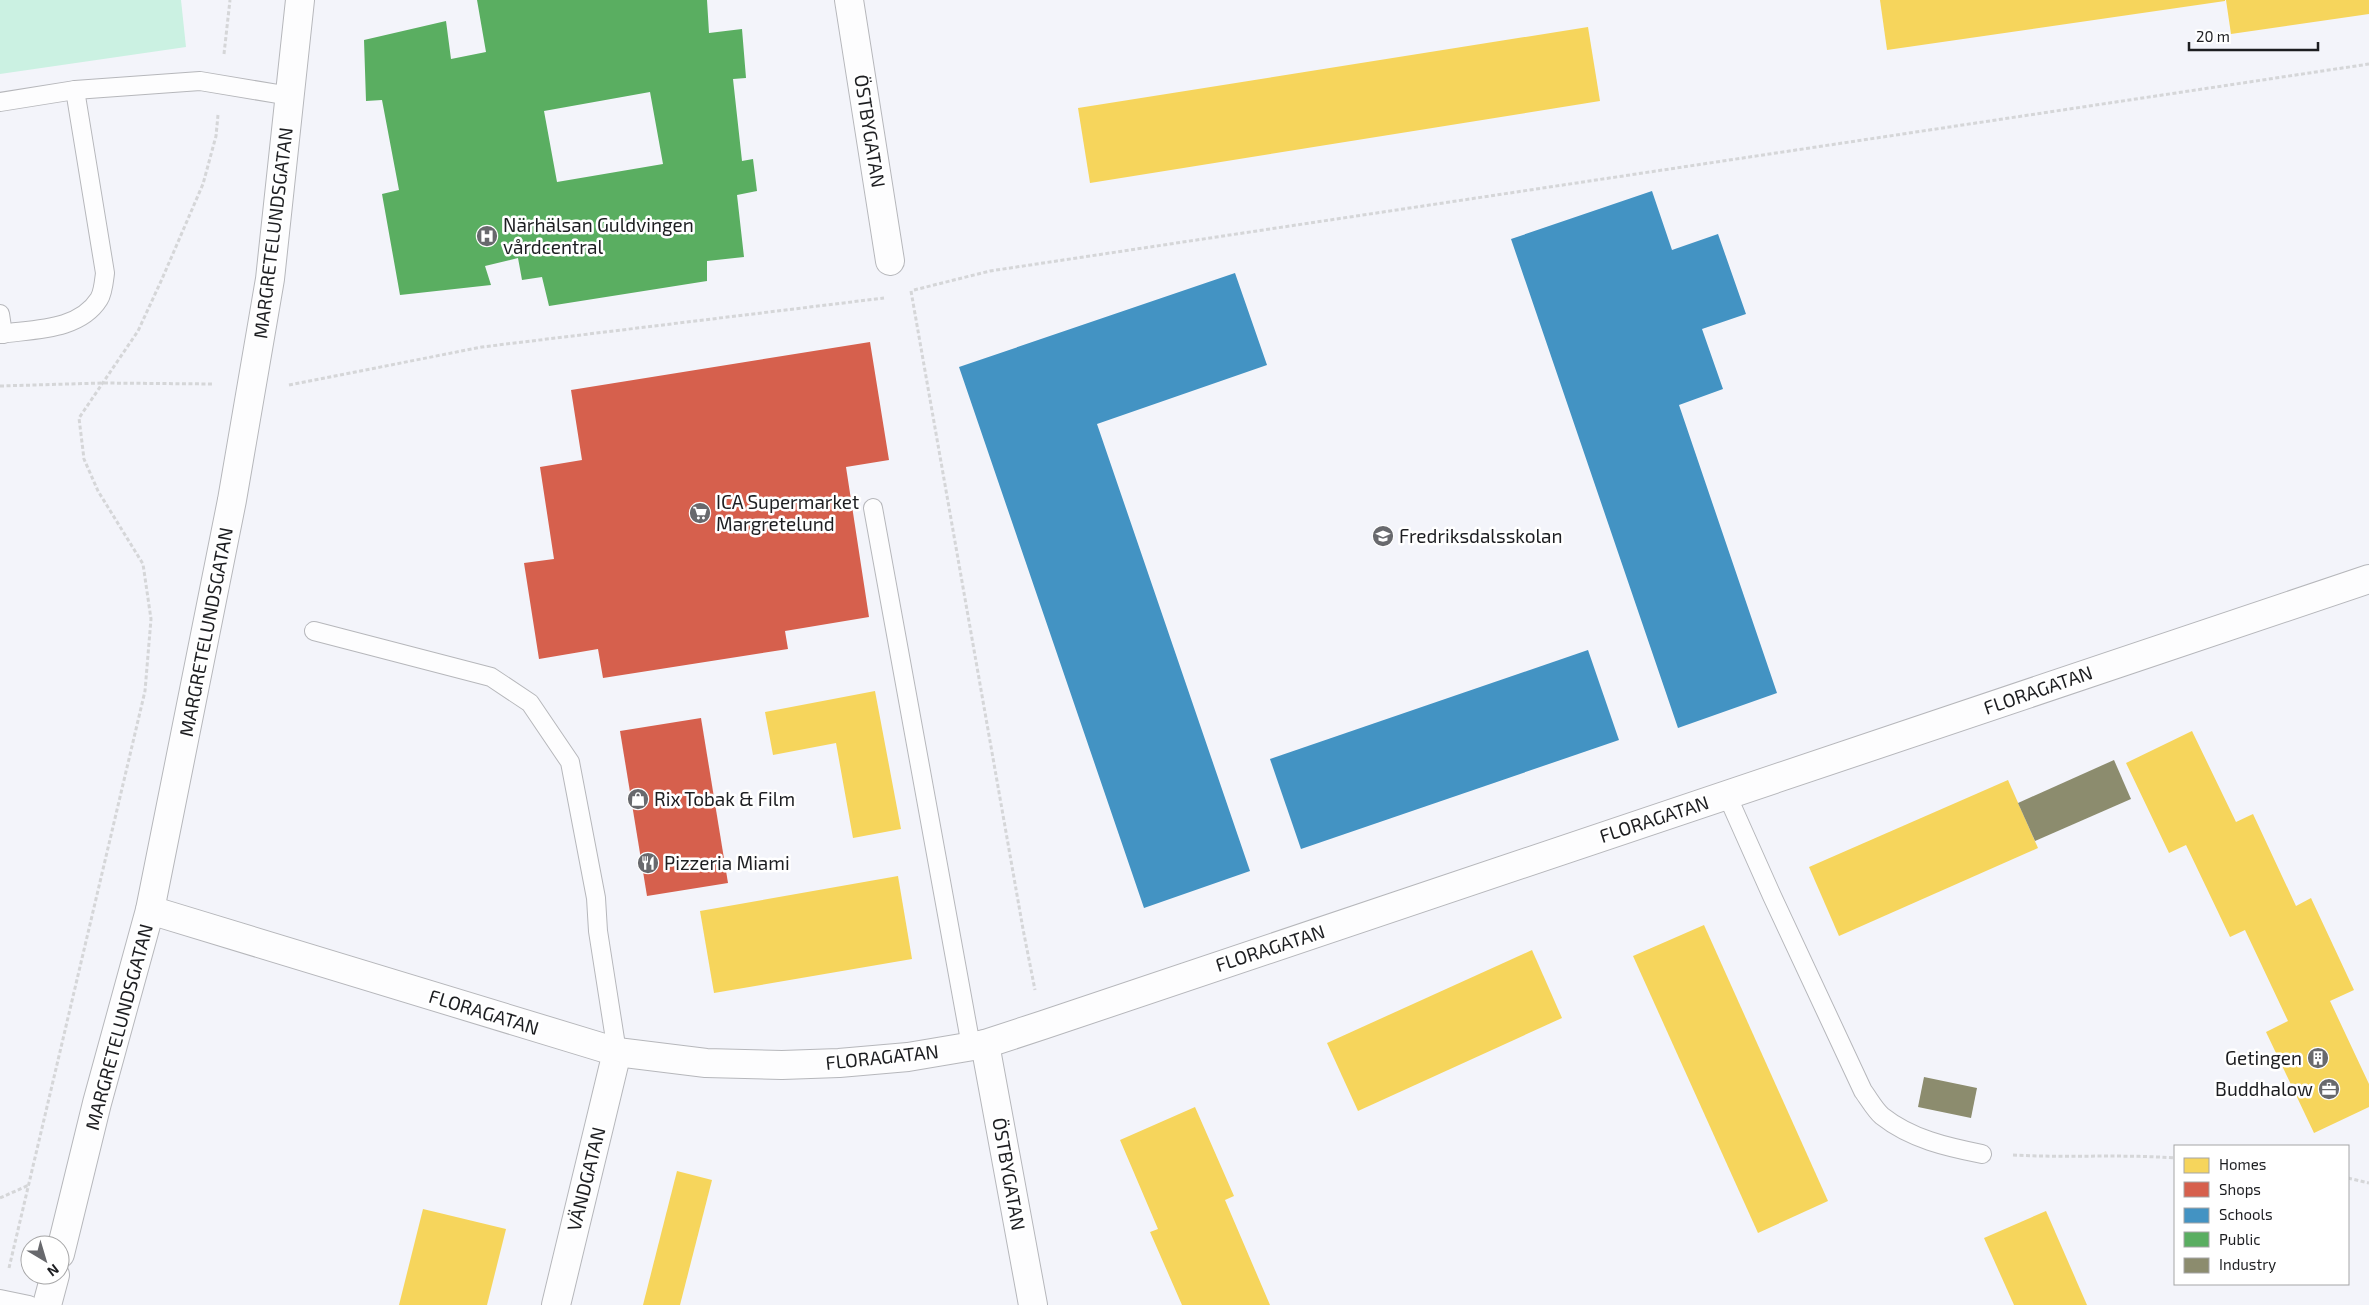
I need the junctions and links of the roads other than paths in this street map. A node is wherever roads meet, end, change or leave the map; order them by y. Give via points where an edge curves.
1 (300, 0) edge
2 (849, 0) edge
3 (75, 90) junction
4 (290, 96) junction
5 (0, 102) edge
6 (890, 261) dead end
7 (0, 314) edge
8 (2, 334) edge
9 (873, 508) dead end
10 (2369, 579) edge
11 (314, 631) dead end
12 (1728, 795) junction
13 (150, 910) junction
14 (978, 1045) junction
15 (617, 1052) junction
16 (1982, 1154) road end
17 (65, 1235) edge
18 (53, 1285) edge
19 (1, 1300) edge
20 (29, 1305) edge
21 (48, 1305) edge
22 (556, 1305) edge
23 (1033, 1305) edge

1 - 4 street, MARGRETELUNDSGATAN
2 - 6 street, ÖSTBYGATAN
3 - 4 lane via 200,81
3 - 5 lane
3 - 8 lane via 106,273 100,298 86,314 69,323
4 - 13 street, MARGRETELUNDSGATAN via 270,279 232,500
7 - 8 lane
9 - 14 lane
10 - 12 street, FLORAGATAN
11 - 15 lane via 491,677 530,703 570,762 596,898
12 - 14 street, FLORAGATAN
12 - 16 lane via 1863,1091 1881,1115 1905,1130 1942,1147
13 - 15 street, FLORAGATAN
13 - 17 street, MARGRETELUNDSGATAN
14 - 15 street, FLORAGATAN via 908,1057 782,1065 706,1063
14 - 23 street, ÖSTBYGATAN
15 - 22 street, VÄNDGATAN
18 - 21 street
19 - 20 lane

